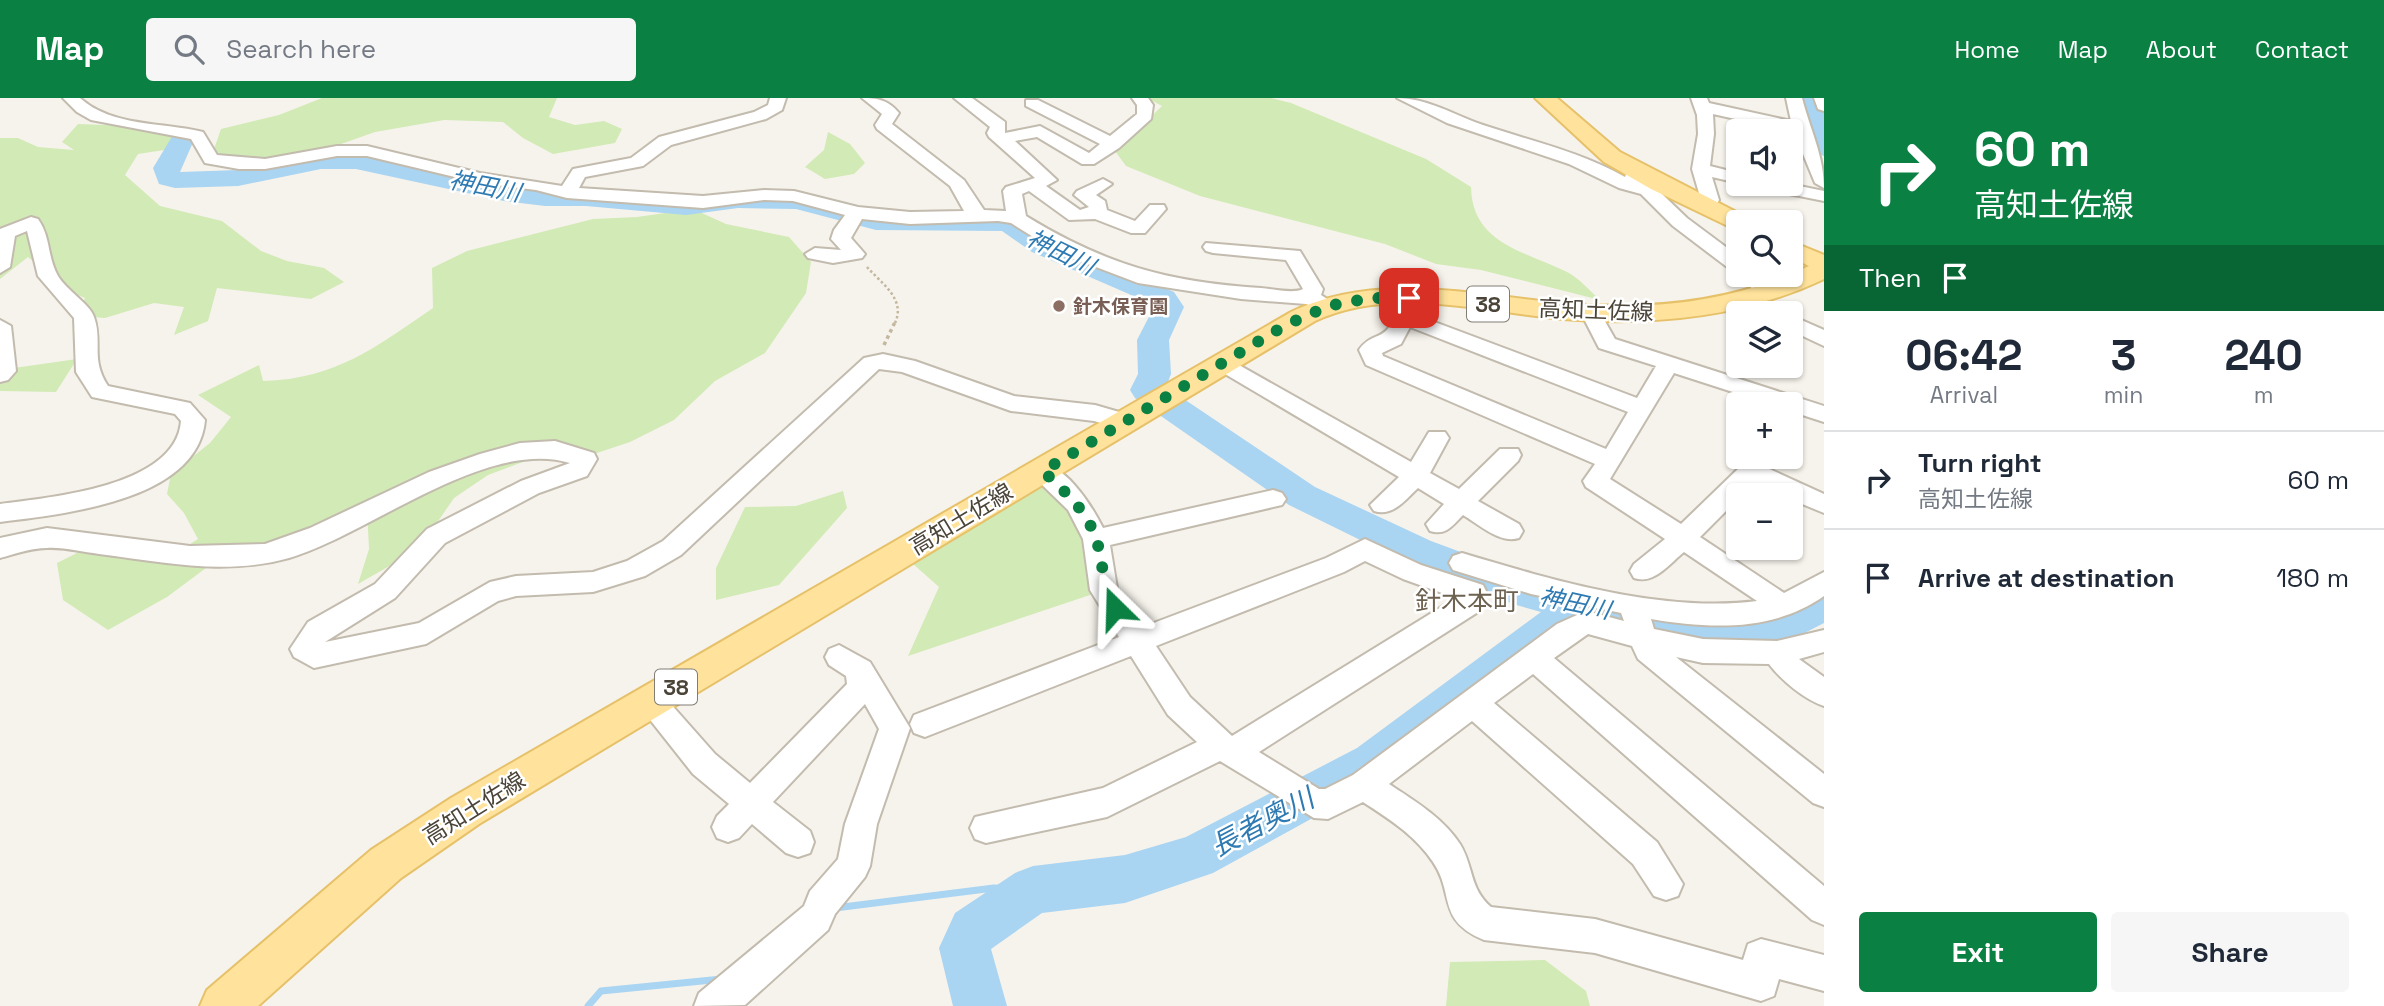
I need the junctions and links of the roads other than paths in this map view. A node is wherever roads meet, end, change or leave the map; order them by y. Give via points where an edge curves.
1 (71, 98) edge
2 (778, 98) edge
3 (870, 98) edge
4 (962, 98) edge
5 (1050, 98) edge
6 (1140, 98) edge
7 (1405, 98) edge
8 (1545, 98) edge
9 (1794, 98) edge
10 (1822, 98) edge
11 (1025, 101) edge
12 (1701, 102) edge
13 (1824, 106) edge
14 (1766, 119) edge
15 (1799, 119) edge
16 (1803, 133) edge
17 (1002, 139) junction
18 (1113, 144) junction
19 (1631, 167) junction
20 (1701, 169) junction
21 (1726, 175) edge
22 (1824, 183) edge
23 (1102, 184) dead end
24 (1032, 185) junction
25 (1643, 188) junction
26 (1803, 192) edge
27 (567, 193) junction
28 (1824, 196) edge
29 (1706, 207) junction
30 (1157, 209) dead end
31 (857, 213) junction
32 (1097, 213) junction
33 (978, 215) junction
34 (1726, 216) edge
35 (1017, 219) junction
36 (1213, 247) dead end
37 (815, 254) dead end
38 (1803, 255) edge
39 (1726, 257) edge
40 (0, 267) edge
41 (1824, 267) edge
42 (1762, 295) edge
43 (1319, 302) junction
44 (1407, 308) junction
45 (1591, 313) junction
46 (0, 326) edge
47 (1803, 328) edge
48 (1824, 339) edge
49 (1223, 363) junction
50 (1669, 363) junction
51 (0, 375) edge
52 (1749, 392) edge
53 (1149, 407) junction
54 (1640, 408) junction
55 (1803, 409) edge
56 (1824, 414) edge
57 (1437, 438) dead end
58 (1509, 455) dead end
59 (1611, 461) junction
60 (1749, 469) edge
61 (1763, 469) edge
62 (1043, 471) junction
63 (1416, 477) junction
64 (1273, 499) dead end
65 (1461, 503) junction
66 (1824, 504) edge
67 (1383, 505) dead end
68 (0, 513) edge
69 (1439, 524) dead end
70 (1510, 531) dead end
71 (1683, 538) junction
72 (1096, 539) junction
73 (0, 548) edge
74 (1462, 563) dead end
75 (1643, 571) dead end
76 (1824, 582) edge
77 (1780, 607) junction
78 (1637, 621) junction
79 (1824, 641) edge
80 (1136, 643) junction
81 (1777, 653) junction
82 (1533, 657) junction
83 (1824, 694) edge
84 (651, 702) junction
85 (1474, 704) junction
86 (925, 724) dead end
87 (1228, 750) junction
88 (1364, 785) junction
89 (1824, 793) edge
90 (751, 803) junction
91 (728, 827) dead end
92 (986, 828) dead end
93 (798, 842) dead end
94 (1666, 884) dead end
95 (1824, 908) edge
96 (819, 911) joint
97 (1824, 973) edge
98 (223, 1006) edge
99 (712, 1006) edge

1 - 27 street via 81,110 106,118 197,136 211,159 220,161 265,164 337,151 367,151
2 - 27 street via 776,107 760,116 687,133 622,167 579,173
3 - 33 street via 891,113 883,125 958,184
4 - 17 street via 999,127 995,133
5 - 11 street
6 - 18 street via 1145,116
7 - 25 street via 1438,116 1599,170 1630,188
8 - 19 main road via 1597,145
9 - 15 street
10 - 13 street
11 - 18 street
12 - 14 street
12 - 20 street via 1706,134
16 - 22 street
17 - 18 street via 1040,131 1088,160
17 - 24 street via 1048,180
19 - 25 street
19 - 29 main road
20 - 21 street
20 - 29 street via 1710,200
23 - 32 street via 1083,195 1098,205
24 - 32 street via 1076,216
24 - 35 street via 1012,191
25 - 39 street
26 - 28 street
27 - 31 street via 702,202 764,195 794,197
29 - 34 main road
30 - 32 street via 1138,229
31 - 33 street via 910,218
31 - 37 street via 842,230 841,239 855,254
33 - 35 street
35 - 43 street via 1066,249 1145,279
36 - 43 street via 1293,255
38 - 41 main road, 高知土佐線 / 38
40 - 68 street via 6,233 31,223 40,233 41,260 55,289 85,317 87,372 100,392 182,408 193,420 191,440 176,461 151,478 111,491
41 - 42 main road, 高知土佐線 / 38
42 - 45 main road, 高知土佐線 / 38 via 1701,311
43 - 44 main road, 高知土佐線 / 38 via 1371,298
43 - 49 main road, 高知土佐線 / 38
44 - 45 main road, 高知土佐線 / 38
44 - 54 street
44 - 59 street via 1393,339 1370,350 1374,360
45 - 50 street via 1607,342
46 - 51 street via 5,371
47 - 48 street
49 - 53 main road, 高知土佐線 / 38
49 - 63 street
50 - 52 street
50 - 54 street
53 - 62 main road, 高知土佐線 / 38
53 - 73 street via 1095,413 1011,404 945,378 883,361 872,363 672,548 636,569 593,582 516,586 490,593 426,633 314,656 304,649 318,631 385,591 436,536 530,487 578,470 585,459 569,449 497,456 290,548 261,556 230,558 47,538
54 - 59 street
55 - 56 street
57 - 63 street
58 - 65 street
59 - 71 street via 1595,481
60 - 71 street
61 - 66 street
62 - 72 street via 1078,504
62 - 84 main road, 高知土佐線 / 38
63 - 65 street
63 - 67 street
64 - 72 street
65 - 69 street
65 - 70 street
71 - 75 street
71 - 77 street
72 - 80 street via 1104,590
74 - 78 street
76 - 77 street via 1809,595
77 - 78 street
78 - 81 street via 1703,651
78 - 82 street via 1586,622
78 - 89 street via 1648,652
79 - 81 street
80 - 86 street
80 - 87 street via 1179,706
80 - 87 street via 1335,565 1365,548 1412,572 1473,593 1468,604 1242,746
81 - 83 street
82 - 85 street
82 - 95 street
84 - 90 street via 704,765
84 - 98 main road, 高知土佐線 / 38 via 465,811 386,864
85 - 88 street
85 - 94 street via 1646,853
87 - 88 street via 1306,798 1328,804
87 - 92 street via 1107,802
88 - 97 street via 1416,819 1448,855 1465,907 1484,923 1595,936 1761,983 1761,957
90 - 91 street
90 - 93 street
90 - 96 street via 862,688 849,664 895,728 861,824 853,866
96 - 99 street

